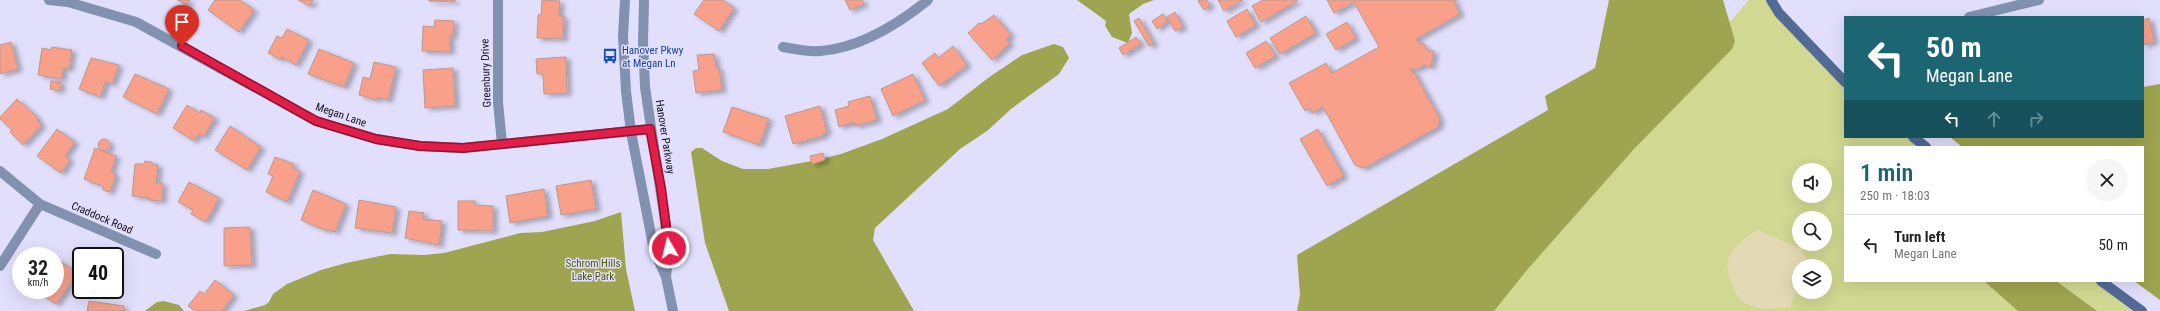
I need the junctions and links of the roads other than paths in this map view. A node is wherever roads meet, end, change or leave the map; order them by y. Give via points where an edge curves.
1 (49, 0) edge
2 (498, 0) edge
3 (625, 0) edge
4 (644, 0) edge
5 (928, 0) edge
6 (1771, 0) edge
7 (2039, 0) edge
8 (1973, 16) edge
9 (783, 47) dead end
10 (1844, 81) edge
11 (650, 129) junction
12 (631, 132) junction
13 (1914, 138) edge
14 (502, 144) junction
15 (1925, 146) edge
16 (0, 171) edge
17 (40, 204) junction
18 (156, 254) dead end
19 (0, 266) edge
20 (666, 277) junction
21 (2103, 282) edge
22 (673, 311) edge
23 (2142, 311) edge

1 - 14 street, Megan Lane via 68,2 136,22 316,121 346,131 420,146 463,148
2 - 14 street, Greenbury Drive via 498,102
3 - 12 street, Hanover Parkway via 623,36
4 - 11 street, Hanover Parkway via 644,72
5 - 9 street via 901,22 863,40 819,51
6 - 10 main road via 1780,13
7 - 8 street
11 - 12 street, Megan Lane
11 - 20 street, Hanover Parkway via 669,248
12 - 14 street, Megan Lane
12 - 20 street, Hanover Parkway via 654,250
13 - 15 main road
16 - 17 street, Craddock Road
17 - 18 street, Craddock Road
17 - 19 street
20 - 22 street, Hanover Parkway
21 - 23 main road

